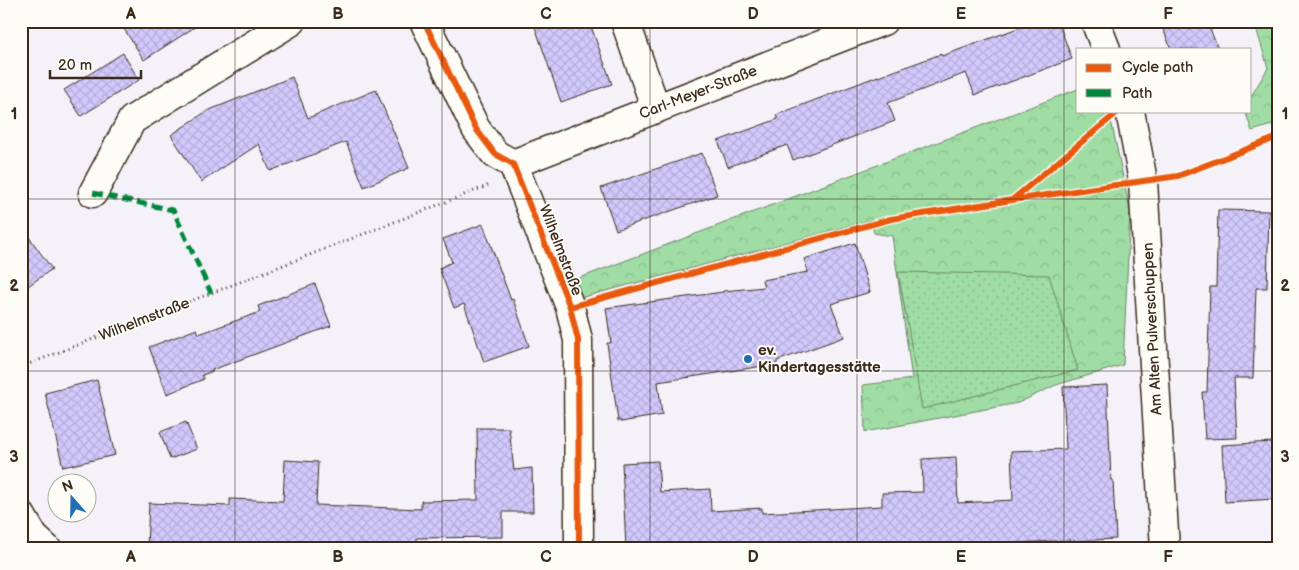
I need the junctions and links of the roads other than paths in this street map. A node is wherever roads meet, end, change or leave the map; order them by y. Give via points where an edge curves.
1 (292, 21) edge
2 (424, 21) edge
3 (625, 21) edge
4 (883, 21) edge
5 (1095, 21) edge
6 (832, 31) edge
7 (1106, 48) edge
8 (656, 108) junction
9 (1130, 112) edge
10 (513, 164) junction
11 (94, 193) dead end
12 (580, 549) edge
13 (1165, 549) edge

1 - 11 street via 132,120
2 - 10 street via 476,128 495,154
3 - 8 street
4 - 6 street, Carl-Meyer-Straße
5 - 7 street
6 - 8 street, Carl-Meyer-Straße
8 - 10 street, Carl-Meyer-Straße
9 - 13 street, Am Alten Pulverschuppen via 1143,181
10 - 12 street, Wilhelmstraße via 570,307 578,340

